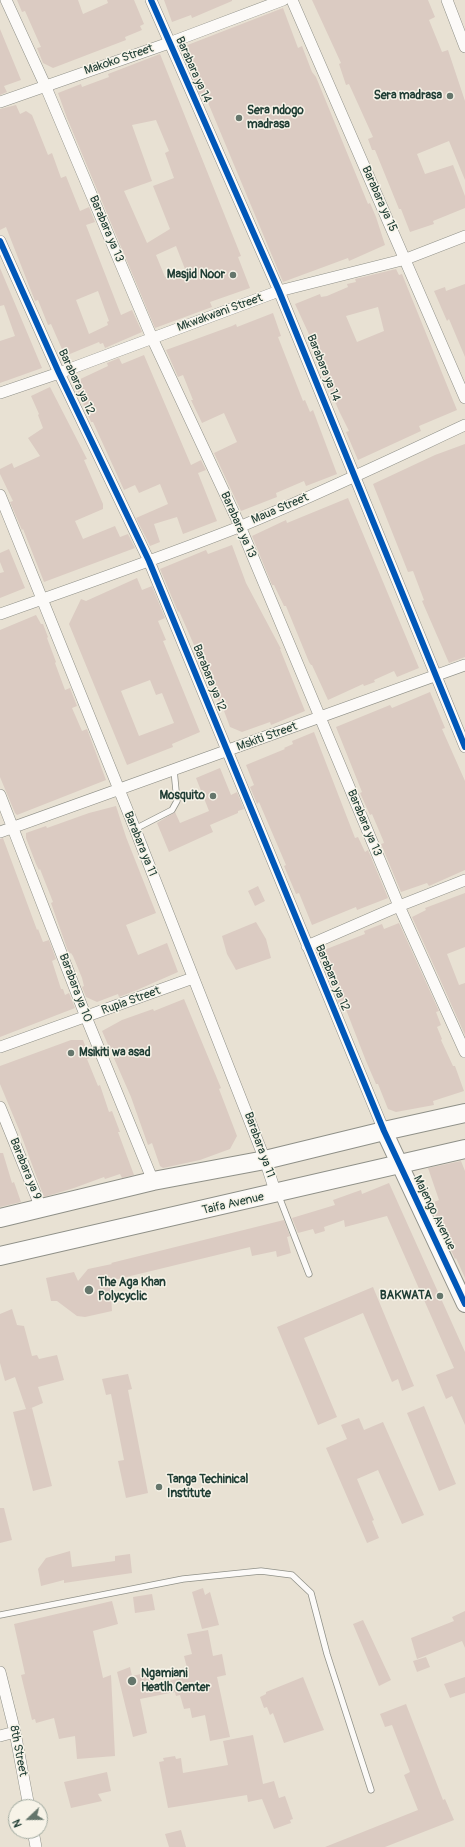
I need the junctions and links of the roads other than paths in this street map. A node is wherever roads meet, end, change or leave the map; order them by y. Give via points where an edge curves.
1 (6, 0) edge
2 (151, 0) edge
3 (283, 0) edge
4 (292, 0) edge
5 (447, 0) edge
6 (169, 43) junction
7 (465, 47) edge
8 (45, 86) junction
9 (0, 102) edge
10 (465, 236) edge
11 (0, 240) edge
12 (406, 259) junction
13 (279, 291) junction
14 (152, 338) junction
15 (59, 373) junction
16 (0, 393) edge
17 (465, 398) edge
18 (465, 425) edge
19 (355, 476) junction
20 (0, 495) edge
21 (240, 526) junction
22 (149, 561) junction
23 (43, 599) junction
24 (0, 614) edge
25 (465, 665) edge
26 (436, 676) junction
27 (320, 718) junction
28 (465, 747) edge
29 (227, 752) junction
30 (174, 770) junction
31 (119, 790) junction
32 (0, 794) edge
33 (14, 828) junction
34 (135, 829) junction
35 (0, 832) edge
36 (465, 880) edge
37 (399, 906) junction
38 (306, 946) junction
39 (193, 978) junction
40 (86, 1017) junction
41 (0, 1047) edge
42 (465, 1052) edge
43 (0, 1107) edge
44 (465, 1113) edge
45 (384, 1130) junction
46 (465, 1149) edge
47 (265, 1160) junction
48 (399, 1166) junction
49 (153, 1181) junction
50 (277, 1193) junction
51 (41, 1208) junction
52 (0, 1218) edge
53 (0, 1256) edge
54 (309, 1274) dead end
55 (465, 1304) edge
56 (0, 1615) edge
57 (0, 1672) edge
58 (15, 1732) junction
59 (0, 1736) edge
60 (371, 1790) dead end
61 (28, 1799) edge

1 - 8 street, Barabara ya 13
2 - 6 street, Barabara ya 14
3 - 6 street, Makoko Street
4 - 12 street, Barabara ya 15
5 - 7 street
6 - 8 street, Makoko Street
6 - 13 street, Barabara ya 14
8 - 9 street, Makoko Street
8 - 14 street, Barabara ya 13
10 - 12 street, Mkwakwani Street
11 - 15 street, Barabara ya 12
12 - 13 street, Mkwakwani Street
12 - 17 street, Barabara ya 15
13 - 14 street, Mkwakwani Street
13 - 19 street, Barabara ya 14
14 - 15 street, Mkwakwani Street
14 - 21 street, Barabara ya 13
15 - 16 street, Mkwakwani Street
15 - 22 street, Barabara ya 12
18 - 19 street, Maua Street
19 - 21 street, Maua Street
19 - 26 street, Barabara ya 14
20 - 23 street, Barabara ya 11
21 - 22 street, Maua Street
21 - 27 street, Barabara ya 13
22 - 23 street, Maua Street
22 - 29 street, Barabara ya 12
23 - 24 street, Maua Street
23 - 31 street, Barabara ya 11
25 - 26 street, Mskiti Street
26 - 27 street, Mskiti Street
26 - 28 street, Barabara ya 14
27 - 29 street, Mskiti Street
27 - 37 street, Barabara ya 13
29 - 30 street, Mskiti Street
29 - 38 street, Barabara ya 12
30 - 31 street, Mskiti Street
30 - 34 lane via 177,801 172,810
31 - 33 street, Mskiti Street
31 - 34 street, Barabara ya 11
32 - 33 street, Barabara ya 10
33 - 35 street, Mskiti Street
33 - 40 street, Barabara ya 10
34 - 39 street, Barabara ya 11
36 - 37 street
37 - 38 street
37 - 42 street, Barabara ya 13
38 - 45 street, Barabara ya 12
39 - 40 street, Rupia Street
39 - 47 street, Barabara ya 11
40 - 41 street, Rupia Street
40 - 49 street, Barabara ya 10
43 - 51 street, Barabara ya 9
44 - 45 main road
45 - 47 main road
45 - 48 street, Majengo Avenue
46 - 48 main road, Taifa Avenue
47 - 49 main road
47 - 50 street, Barabara ya 11
48 - 50 main road, Taifa Avenue
48 - 55 street, Majengo Avenue
49 - 51 main road
50 - 53 main road, Taifa Avenue
50 - 54 lane
51 - 52 main road
56 - 60 lane via 183,1580 261,1571 292,1575 311,1593 327,1654
57 - 58 street, 8th Street
58 - 59 street
58 - 61 street, 8th Street

